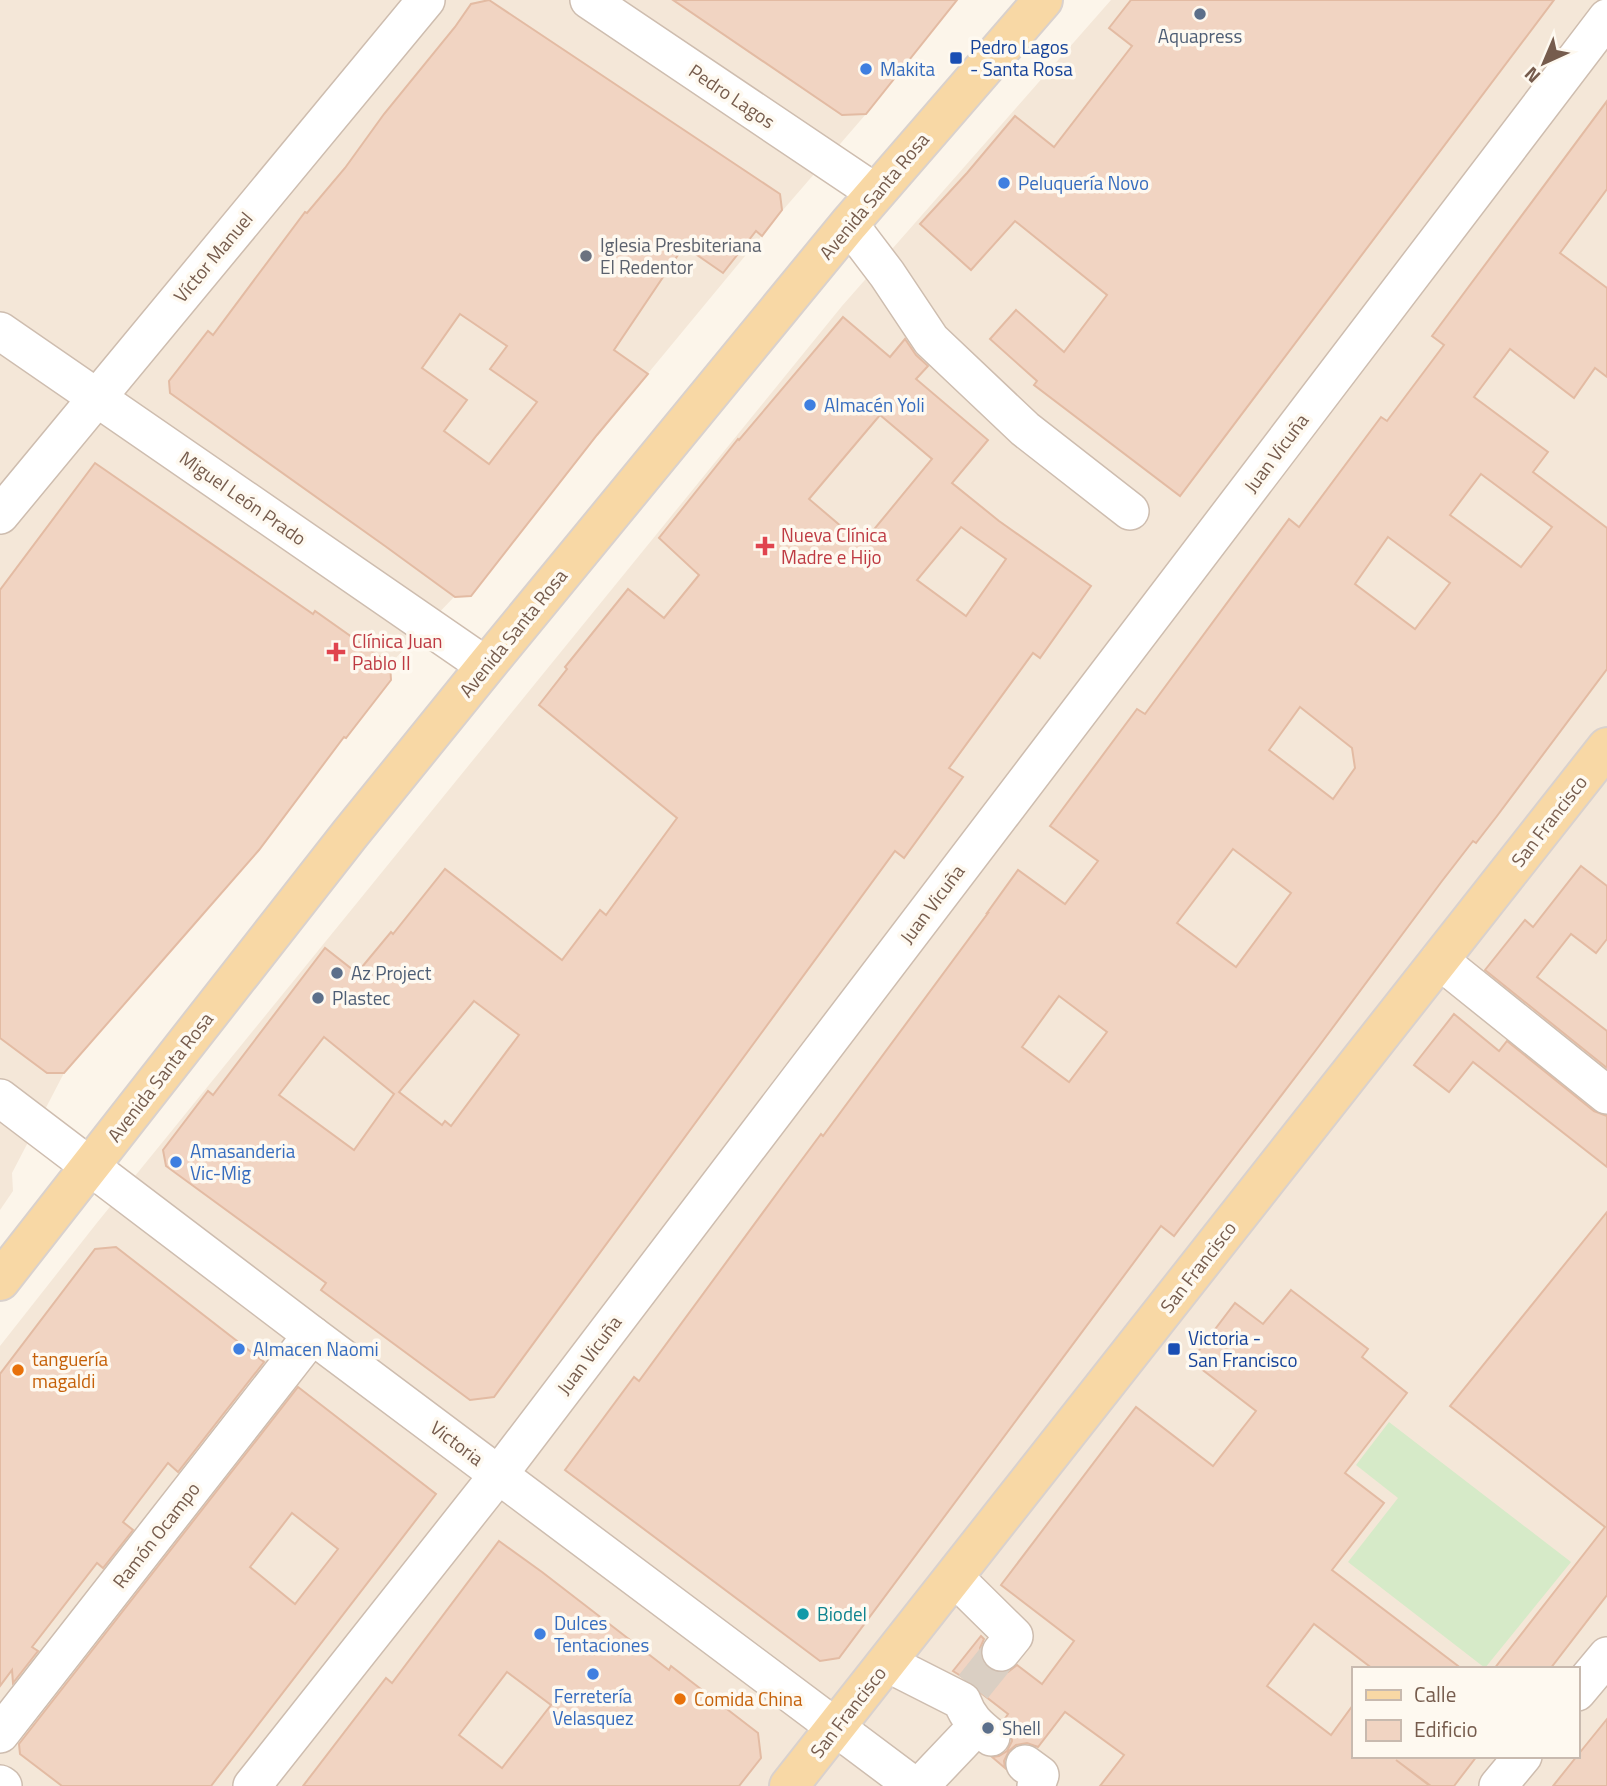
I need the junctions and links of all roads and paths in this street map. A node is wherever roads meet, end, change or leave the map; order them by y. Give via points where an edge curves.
1 (426, 0) edge
2 (589, 0) edge
3 (1043, 0) edge
4 (1607, 18) edge
5 (876, 192) junction
6 (849, 224) junction
7 (0, 331) edge
8 (97, 397) junction
9 (1130, 511) dead end
10 (0, 515) edge
11 (486, 666) junction
12 (1607, 747) edge
13 (1439, 960) junction
14 (1607, 1095) edge
15 (0, 1098) edge
16 (90, 1166) junction
17 (0, 1281) edge
18 (312, 1335) junction
19 (499, 1474) junction
20 (954, 1577) junction
21 (1008, 1644) dead end
22 (1607, 1656) edge
23 (887, 1663) junction
24 (1579, 1690) edge
25 (836, 1728) junction
26 (0, 1734) edge
27 (1521, 1758) edge
28 (252, 1786) edge
29 (789, 1786) edge
30 (914, 1786) edge
31 (920, 1786) edge
32 (1498, 1786) edge

1 - 8 street, Víctor Manuel
2 - 5 street, Pedro Lagos
3 - 5 main road, Avenida Santa Rosa
4 - 19 street, Juan Vicuña
5 - 6 main road, Avenida Santa Rosa
6 - 9 street via 931,341 1026,429
6 - 11 main road, Avenida Santa Rosa
7 - 8 street, Miguel León Prado
8 - 10 street, Víctor Manuel
8 - 11 street, Miguel León Prado
11 - 16 main road, Avenida Santa Rosa
12 - 13 main road, San Francisco
13 - 14 street
13 - 20 main road, San Francisco
15 - 16 street, Victoria
16 - 17 main road, Avenida Santa Rosa
16 - 18 street, Victoria
18 - 19 street, Victoria
18 - 26 street, Ramón Ocampo
19 - 25 street, Victoria
19 - 28 street, Juan Vicuña
20 - 21 street
20 - 23 main road, San Francisco
22 - 24 street
23 - 25 main road, San Francisco
23 - 31 street via 976,1713
25 - 29 main road, San Francisco
25 - 30 street, Victoria
27 - 32 street

